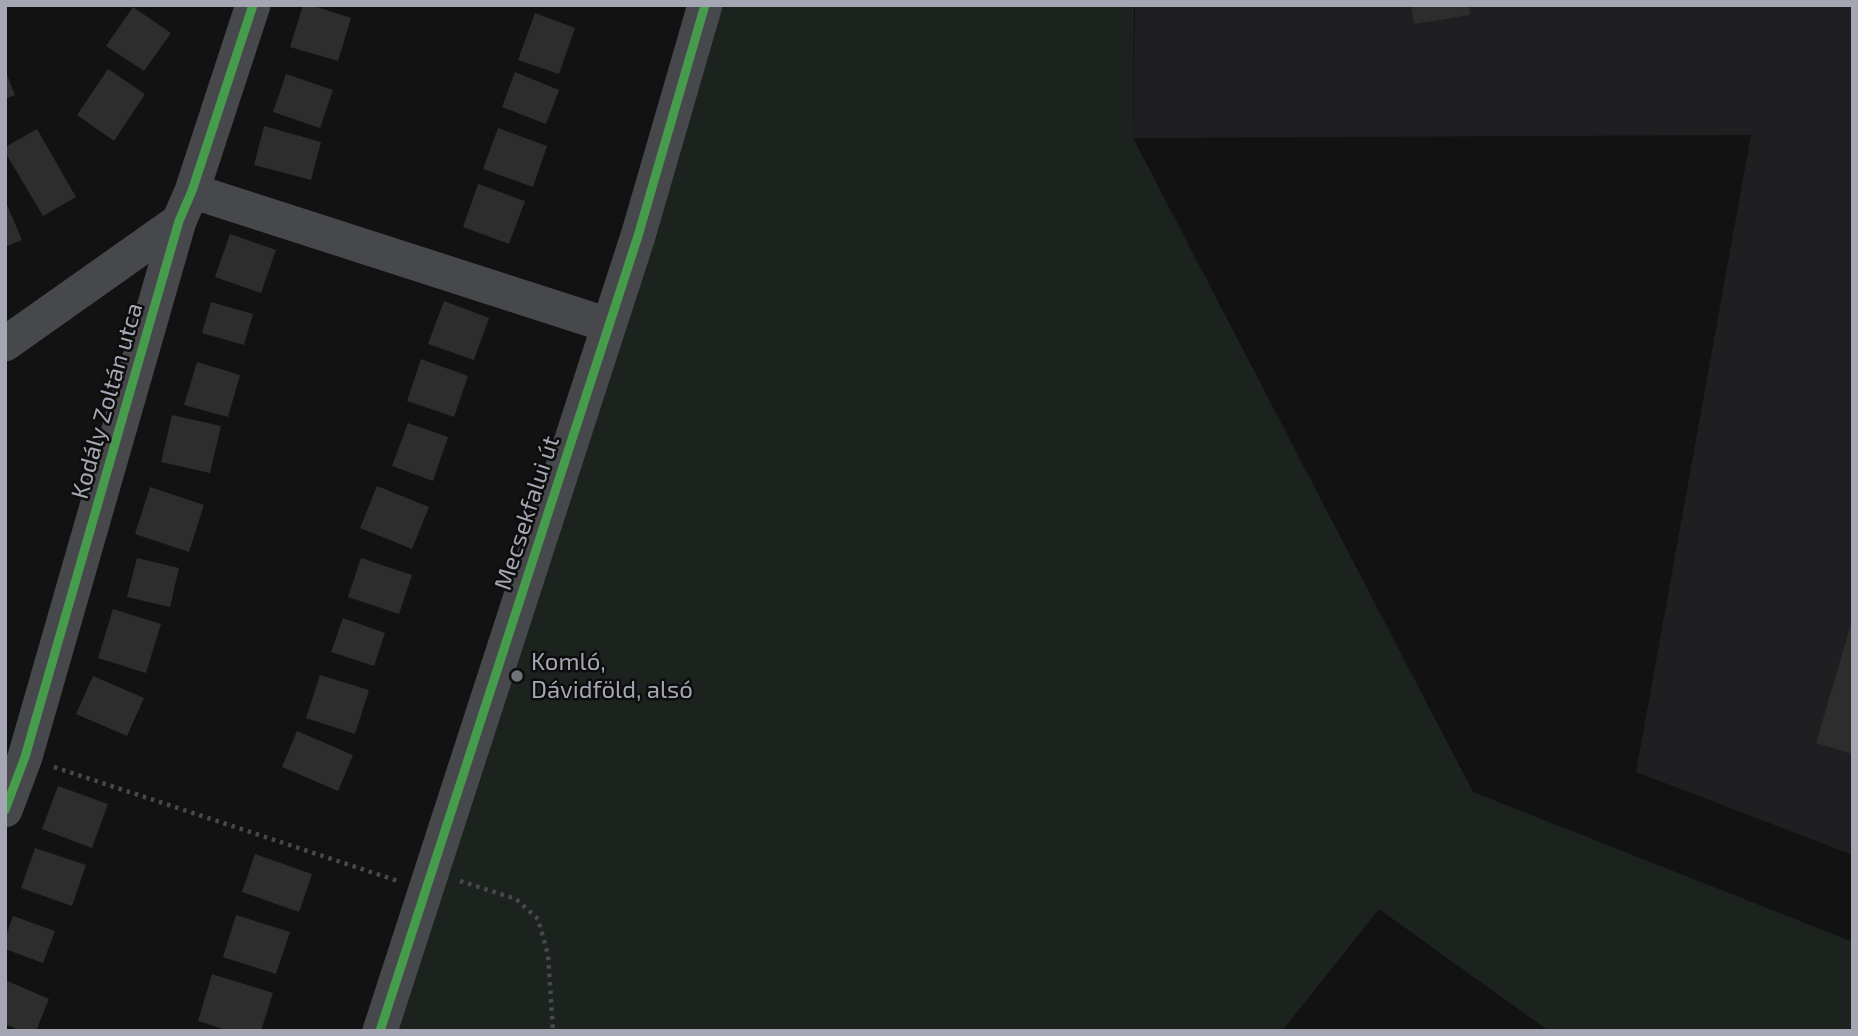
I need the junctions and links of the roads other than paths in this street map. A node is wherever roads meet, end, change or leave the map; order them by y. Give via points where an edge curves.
1 (253, 5) edge
2 (705, 5) edge
3 (186, 206) junction
4 (608, 325) junction
5 (5, 344) edge
6 (5, 810) edge
7 (380, 1031) edge

1 - 3 street, Kodály Zoltán utca
2 - 4 street, Mecsekfalui út
3 - 4 street
3 - 5 street
3 - 6 street, Kodály Zoltán utca via 25,757
4 - 7 street, Mecsekfalui út

